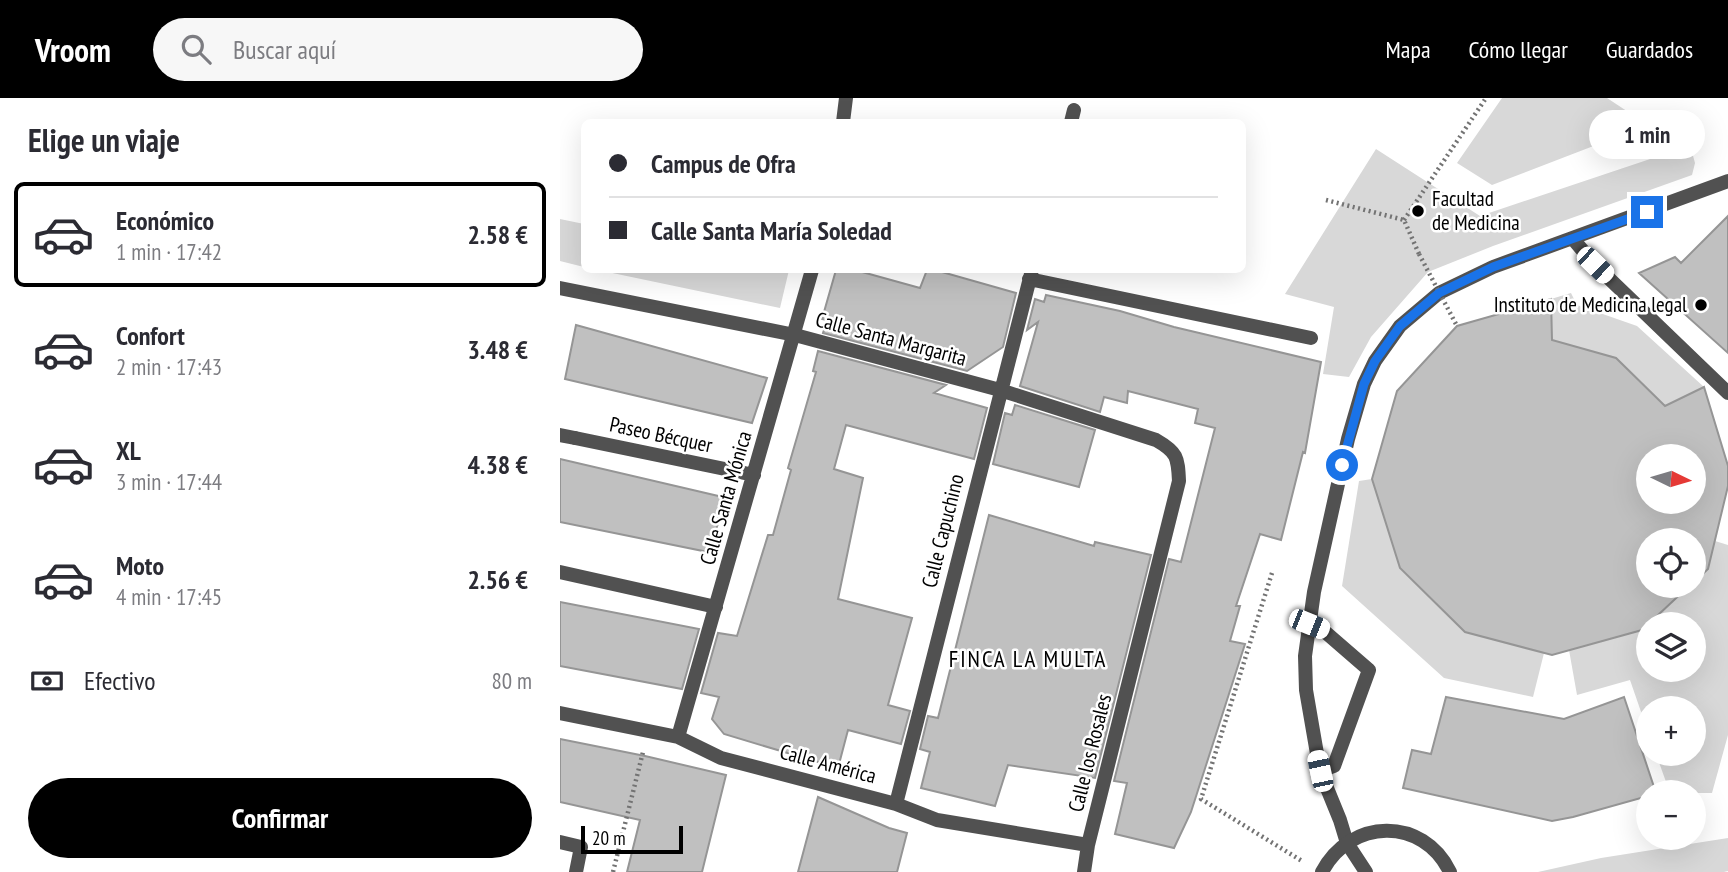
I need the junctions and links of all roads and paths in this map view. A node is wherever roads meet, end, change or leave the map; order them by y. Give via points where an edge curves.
1 (846, 98) edge
2 (1486, 98) edge
3 (843, 119) edge
4 (1728, 181) edge
5 (1326, 200) dead end
6 (1404, 220) junction
7 (1573, 239) junction
8 (811, 273) edge
9 (1030, 274) edge
10 (560, 288) edge
11 (1457, 326) dead end
12 (795, 335) junction
13 (1311, 338) dead end
14 (1000, 390) junction
15 (1728, 393) edge
16 (560, 435) edge
17 (754, 475) junction
18 (1179, 481) joint
19 (560, 572) edge
20 (1272, 573) dead end
21 (716, 607) junction
22 (1309, 624) junction
23 (560, 713) edge
24 (649, 731) junction
25 (678, 737) junction
26 (1320, 771) junction
27 (896, 804) junction
28 (560, 842) edge
29 (1347, 843) junction
30 (1088, 845) junction
31 (1316, 869) edge
32 (576, 872) edge
33 (613, 872) edge
34 (1084, 872) edge
35 (1366, 872) edge
36 (1450, 872) edge

1 - 3 street
2 - 6 path
4 - 7 street
5 - 6 path
6 - 11 path, bridge
7 - 15 street
7 - 22 street via 1493,267 1439,293 1400,326 1375,361 1348,439
8 - 12 street, Calle Santa Mónica
9 - 13 street
9 - 14 street, Calle Capuchino
10 - 12 street, Calle Santa Margarita
12 - 14 street, Calle Santa Margarita
12 - 17 street, Calle Santa Mónica
14 - 18 street, Calle Santa Margarita via 1156,440 1171,449 1178,461
14 - 27 street, Calle Capuchino
16 - 17 street, Paseo Bécquer
17 - 21 street, Calle Santa Mónica
18 - 30 street, Calle los Rosales
19 - 21 street
20 - 31 path via 1201,799
21 - 25 street, Calle Santa Mónica
22 - 26 street via 1306,690
22 - 26 street via 1324,631 1369,670 1334,765
23 - 24 street, Calle América
24 - 25 street, Calle América
24 - 33 path
25 - 27 street, Calle América via 722,758
26 - 29 street
27 - 30 street, Calle América via 937,820
28 - 32 street via 582,847
29 - 31 street
29 - 35 street
29 - 36 street via 1374,831 1418,837 1445,861
30 - 34 street, Calle los Rosales

